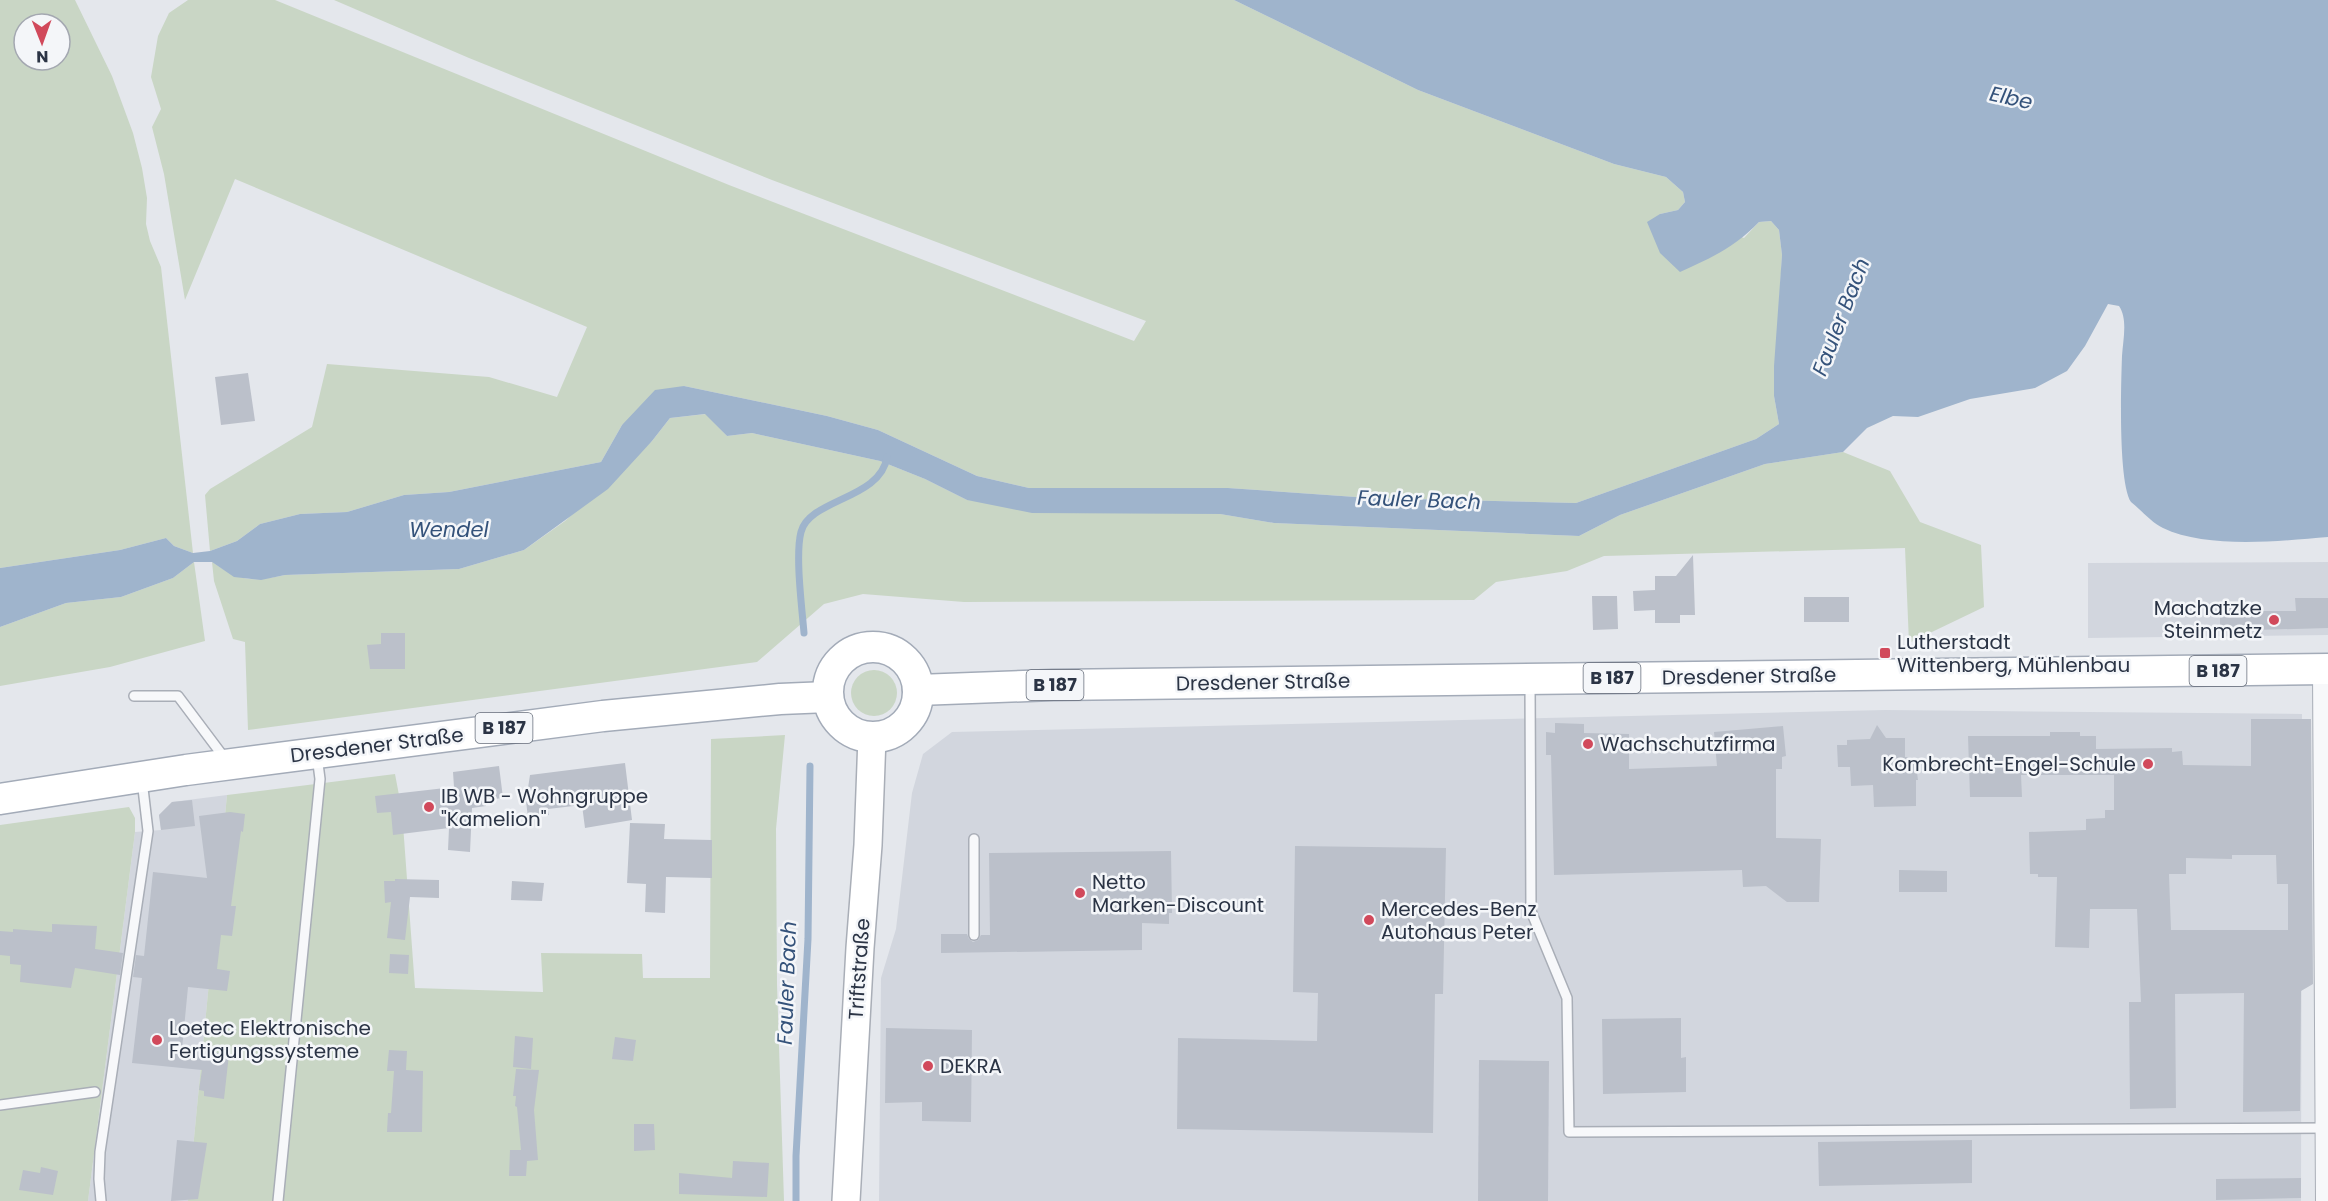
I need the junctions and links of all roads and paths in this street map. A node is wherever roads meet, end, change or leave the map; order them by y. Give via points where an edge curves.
1 (2326, 669) edge
2 (1530, 679) junction
3 (918, 690) junction
4 (134, 696) dead end
5 (828, 696) junction
6 (872, 737) junction
7 (316, 753) junction
8 (229, 765) junction
9 (141, 777) junction
10 (0, 799) edge
11 (974, 839) dead end
12 (974, 934) dead end
13 (95, 1092) dead end
14 (0, 1105) edge
15 (2325, 1128) junction
16 (101, 1201) edge
17 (278, 1201) edge
18 (846, 1201) edge
19 (2326, 1201) edge

1 - 2 main road, Dresdener Straße / B 187
1 - 15 street
2 - 3 main road, Dresdener Straße / B 187
2 - 15 lane via 1531,911 1567,998 1569,1132
3 - 5 main road via 914,673 903,659 882,648 870,647 853,652 838,663 830,679
3 - 6 main road via 915,708 905,723 890,734
4 - 8 lane via 178,696
5 - 6 main road via 831,710 848,729
5 - 7 main road, Dresdener Straße / B 187 via 603,716
6 - 18 main road, Triftstraße
7 - 8 main road, Dresdener Straße / B 187
7 - 17 lane via 320,779
8 - 9 main road, Dresdener Straße / B 187
9 - 10 main road, Dresdener Straße / B 187
9 - 16 lane via 148,831 100,1152
11 - 12 lane
13 - 14 lane
15 - 19 street

